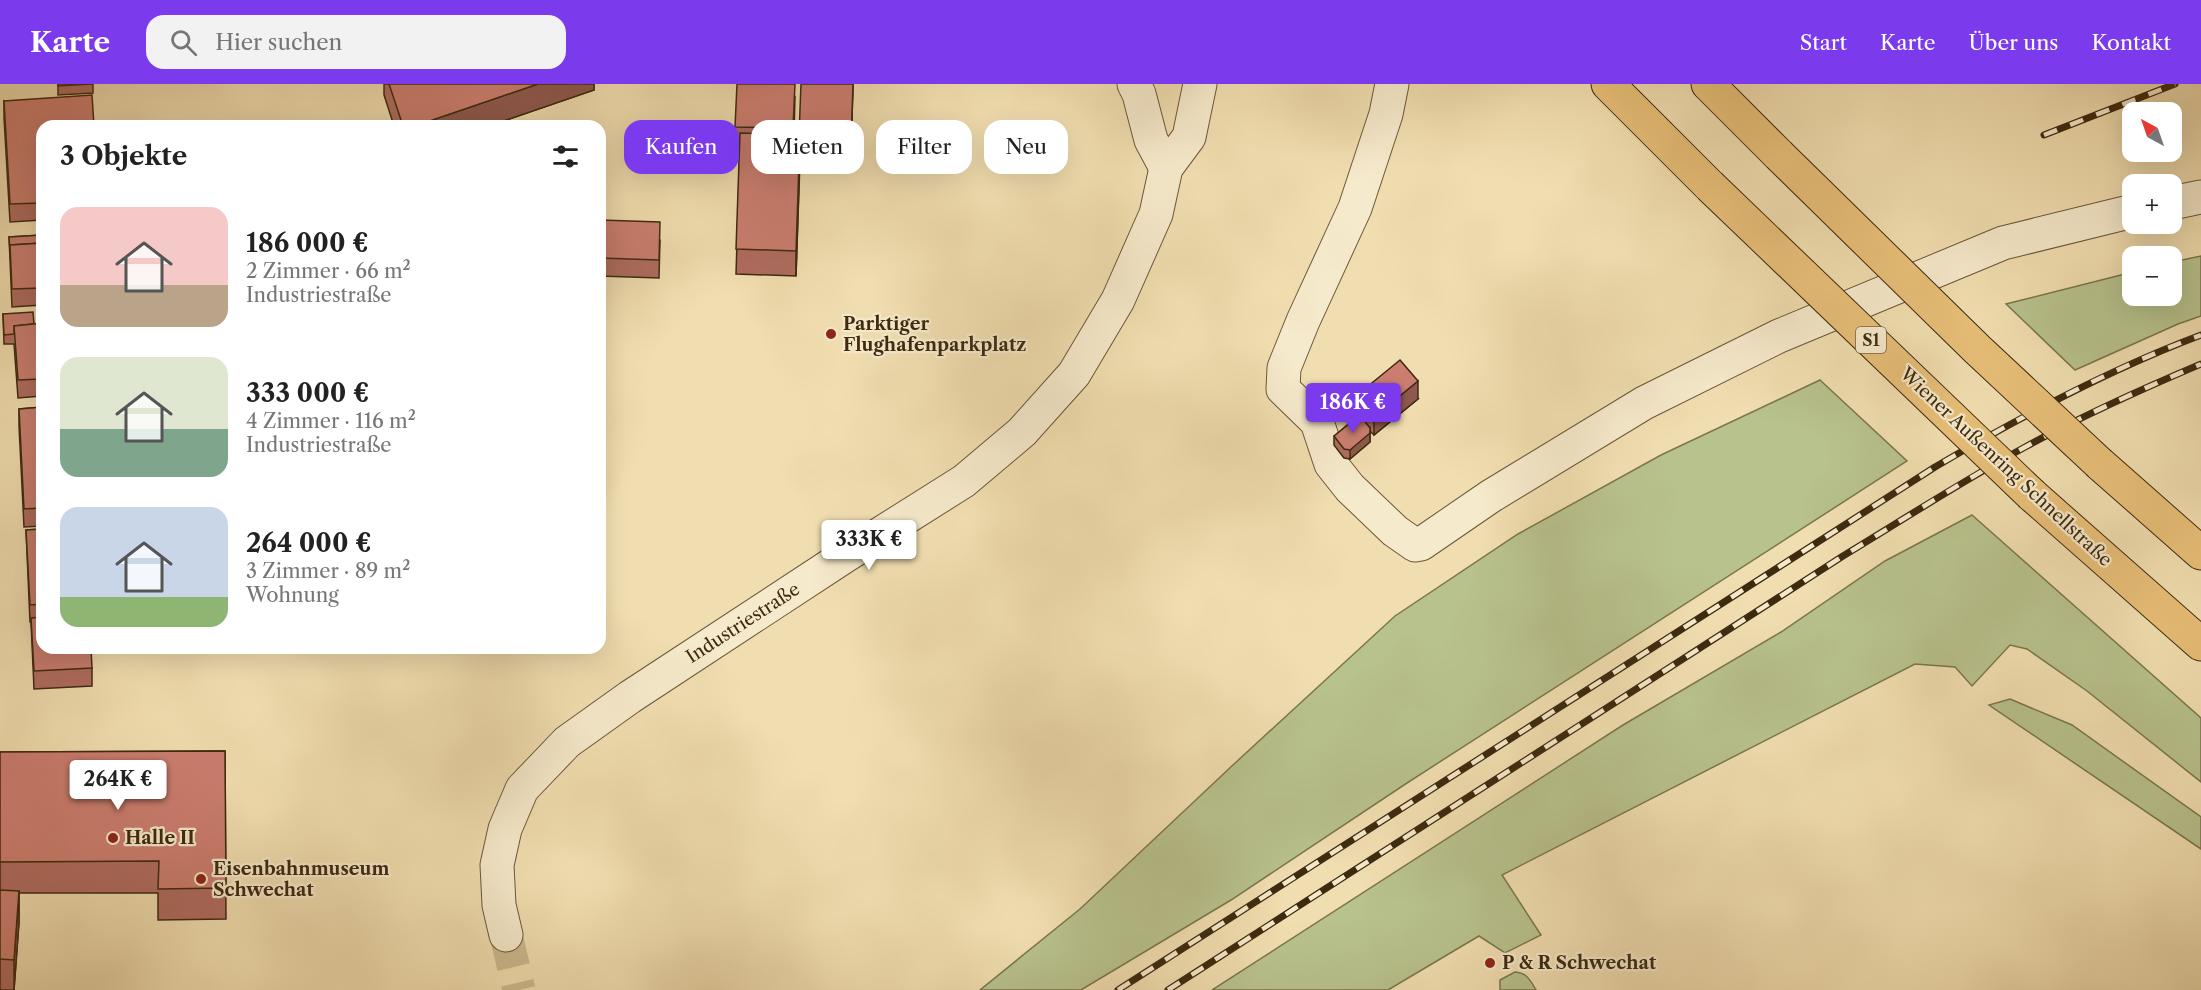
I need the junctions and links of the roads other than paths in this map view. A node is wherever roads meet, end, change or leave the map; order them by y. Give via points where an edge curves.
1 (1134, 84) edge
2 (1200, 84) edge
3 (1392, 84) edge
4 (1608, 84) edge
5 (1708, 84) edge
6 (1166, 168) junction
7 (2201, 197) edge
8 (2182, 201) edge
9 (2122, 214) edge
10 (2201, 553) edge
11 (2201, 644) edge
12 (506, 934) tunnel mouth

1 - 6 street via 1152,140
2 - 6 street, Industriestraße via 1189,137
3 - 9 street via 1355,208 1284,368 1283,388 1317,422 1331,464 1350,488 1415,545 1644,403 1779,336 2003,243
4 - 11 highway, Wiener Außenring Schnellstraße / S1, bridge via 2032,495
5 - 10 highway, bridge via 1977,349
6 - 12 street, Industriestraße via 1156,214 1118,300 1074,374 1022,432 964,481 630,697 567,742 522,789 505,829 497,865 499,905
7 - 8 street

